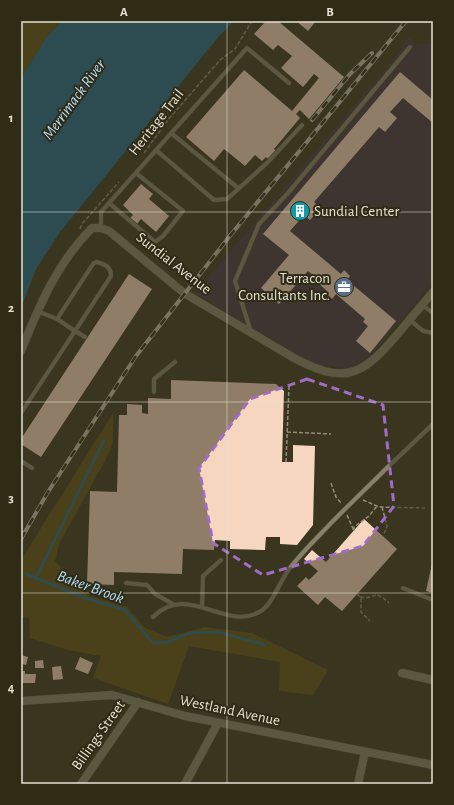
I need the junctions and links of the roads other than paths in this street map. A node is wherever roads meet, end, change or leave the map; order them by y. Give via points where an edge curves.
1 (410, 47) dead end
2 (289, 83) dead end
3 (302, 125) dead end
4 (171, 133) junction
5 (156, 150) junction
6 (136, 173) junction
7 (238, 188) junction
8 (109, 203) junction
9 (101, 228) junction
10 (433, 292) edge
11 (422, 305) junction
12 (37, 311) junction
13 (433, 313) edge
14 (57, 319) junction
15 (410, 320) junction
16 (74, 331) junction
17 (251, 333) junction
18 (433, 333) edge
19 (85, 337) dead end
20 (21, 351) edge
21 (175, 362) dead end
22 (154, 392) dead end
23 (21, 413) edge
24 (433, 424) edge
25 (21, 461) edge
26 (32, 468) dead end
27 (221, 560) dead end
28 (126, 583) dead end
29 (403, 588) dead end
30 (433, 600) edge
31 (173, 604) junction
32 (202, 607) junction
33 (153, 617) dead end
34 (402, 673) dead end
35 (433, 680) edge
36 (21, 701) edge
37 (138, 702) junction
38 (218, 723) junction
39 (365, 752) junction
40 (433, 766) edge
41 (81, 784) edge
42 (185, 784) edge
43 (358, 784) edge

1 - 17 lane via 259,224 235,281
2 - 4 lane via 247,48
3 - 7 lane via 267,163
4 - 5 lane
4 - 7 lane
5 - 6 lane
5 - 7 lane via 214,200 228,199
6 - 8 lane
6 - 8 lane via 183,211 163,236 156,242
8 - 9 lane via 101,212
9 - 12 street, Sundial Avenue via 92,228 84,236 57,272
9 - 17 street, Sundial Avenue via 118,237 184,293
10 - 11 street, Sundial Avenue
11 - 13 lane
11 - 15 street, Sundial Avenue
12 - 14 lane
12 - 20 street
14 - 16 lane
14 - 16 lane via 93,264 103,263 108,267 111,276
15 - 17 street, Sundial Avenue via 371,363 346,373 327,372 310,366
15 - 18 lane via 423,331
16 - 19 lane
16 - 23 lane
21 - 22 lane via 154,379
24 - 32 lane via 352,501 290,568 264,609 245,617
25 - 26 lane
27 - 32 lane via 203,576
28 - 31 lane via 147,585 161,599
29 - 30 lane
31 - 32 lane
31 - 33 lane
34 - 35 street
36 - 37 street, Westland Avenue via 112,695
37 - 38 street, Westland Avenue
37 - 41 street, Billings Street
38 - 39 street, Westland Avenue
38 - 42 street
39 - 40 street, Westland Avenue
39 - 43 street

